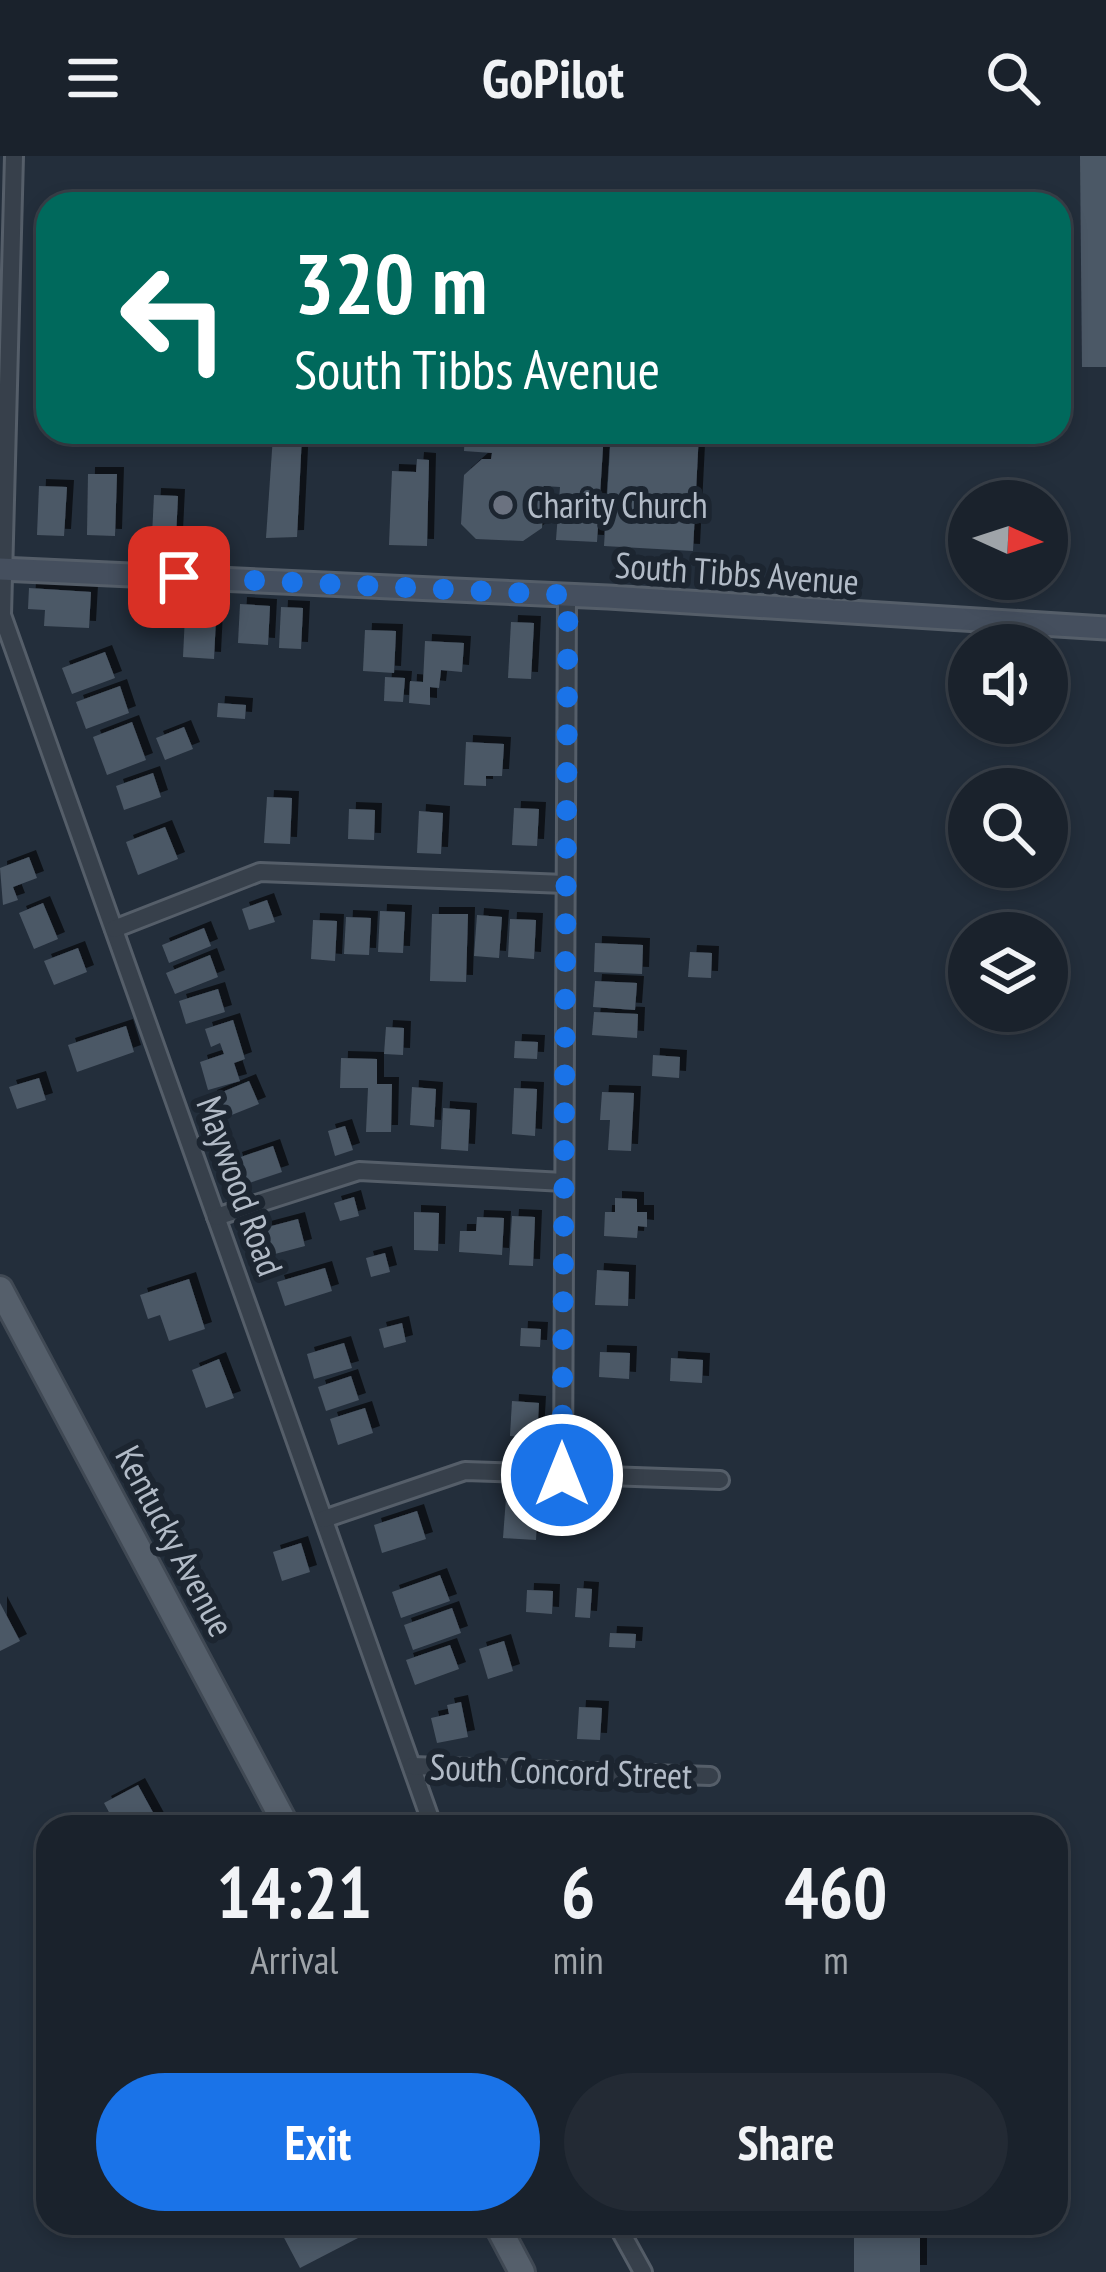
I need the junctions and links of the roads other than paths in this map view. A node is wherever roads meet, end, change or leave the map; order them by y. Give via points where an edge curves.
1 (14, 156) edge
2 (2, 569) edge
3 (568, 595) junction
4 (1106, 628) edge
5 (565, 884) junction
6 (114, 929) junction
7 (564, 1182) junction
8 (216, 1217) junction
9 (0, 1289) edge
10 (562, 1475) junction
11 (720, 1480) dead end
12 (324, 1519) junction
13 (412, 1766) junction
14 (710, 1776) dead end
15 (280, 1815) edge
16 (430, 1815) edge
17 (502, 2235) edge
18 (623, 2235) edge
19 (522, 2272) edge
20 (643, 2272) edge

1 - 2 street, Maywood Road
2 - 3 main road, South Tibbs Avenue
2 - 6 street, Maywood Road via 2,615
3 - 4 main road, South Tibbs Avenue
3 - 5 street
5 - 6 street via 260,872
5 - 7 street
6 - 8 street, Maywood Road
7 - 8 street via 359,1171
7 - 10 street
8 - 12 street, Maywood Road
9 - 15 main road, Kentucky Avenue
10 - 11 street
10 - 12 street via 465,1471
12 - 13 street, Maywood Road
13 - 14 street, South Concord Street
13 - 16 street, Maywood Road
17 - 19 main road
18 - 20 street

